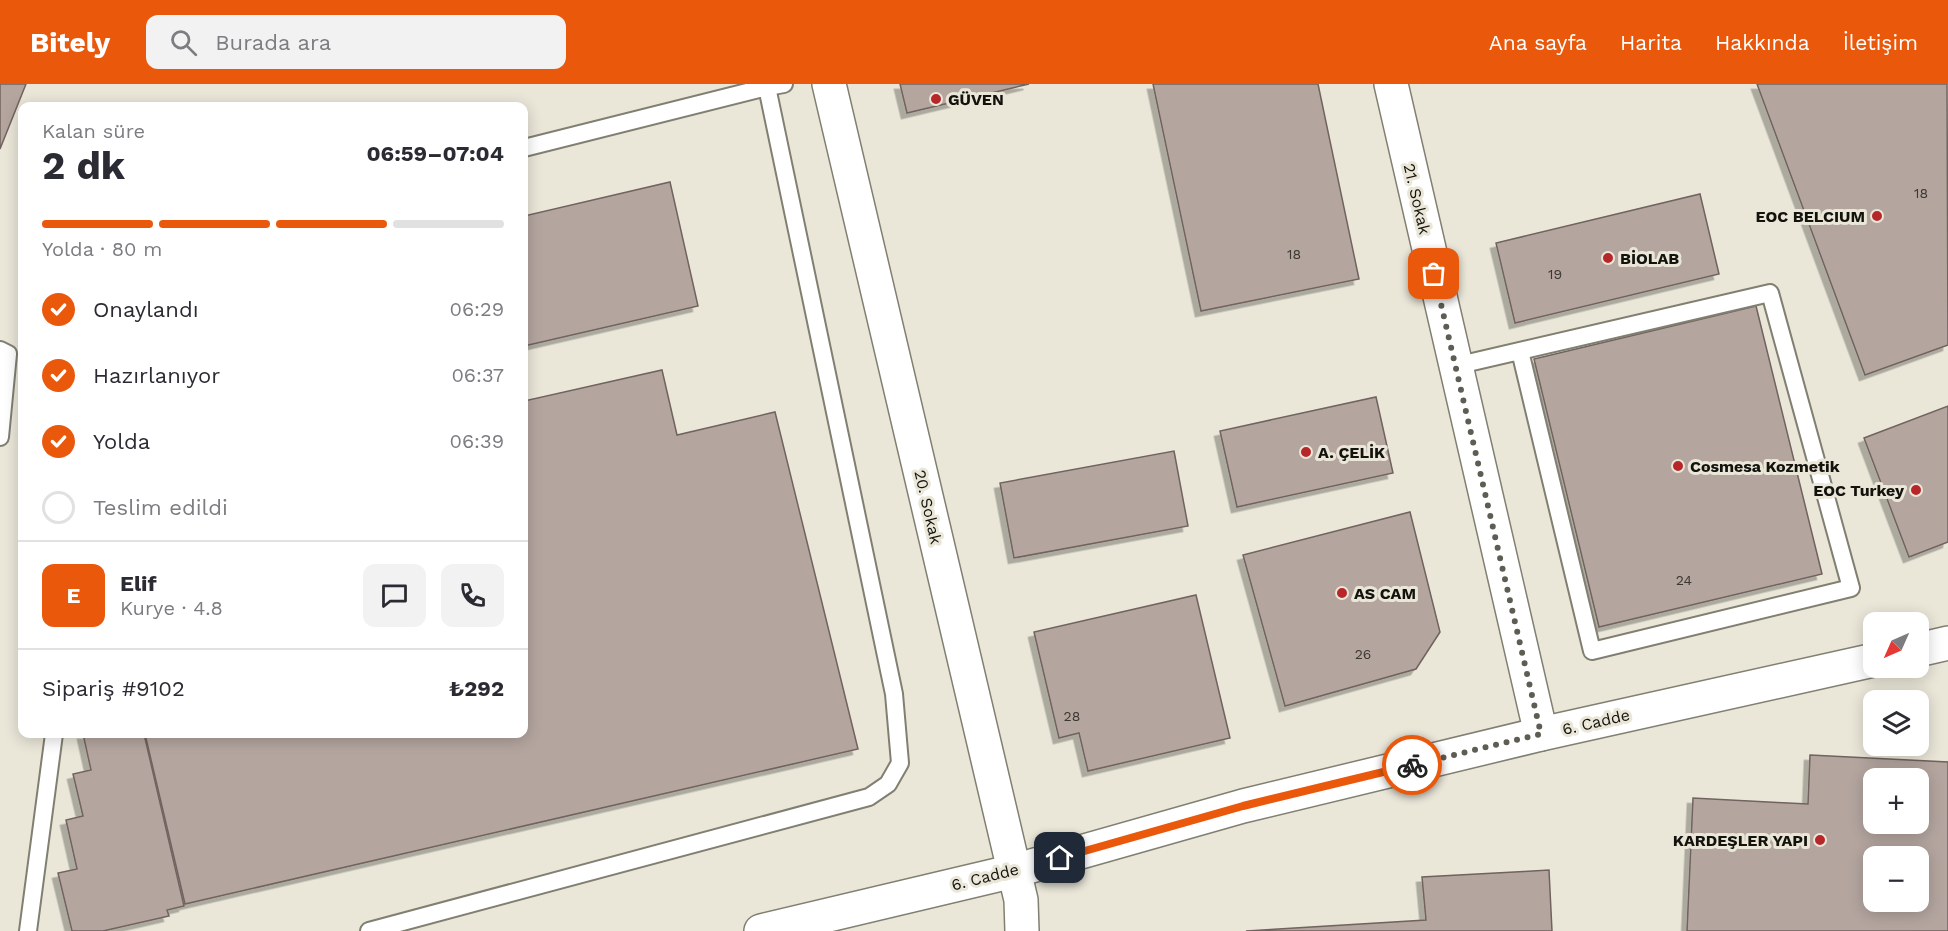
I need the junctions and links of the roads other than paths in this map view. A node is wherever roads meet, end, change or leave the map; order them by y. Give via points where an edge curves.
1 (829, 84) edge
2 (1391, 84) edge
3 (776, 86) edge
4 (528, 147) edge
5 (0, 350) edge
6 (1520, 351) junction
7 (1455, 366) junction
8 (0, 437) edge
9 (1948, 643) edge
10 (1929, 647) edge
11 (1863, 662) edge
12 (1541, 734) junction
13 (53, 738) edge
14 (1014, 871) junction
15 (28, 931) edge
16 (369, 931) edge
17 (761, 931) edge
18 (1022, 931) edge

1 - 14 street, 20. Sokak
2 - 7 street, 21. Sokak
3 - 4 lane
3 - 16 lane via 894,694 900,763 888,784 869,797
5 - 8 lane via 8,354
6 - 6 lane via 1770,293 1851,588 1592,651
6 - 7 lane
7 - 12 street, 21. Sokak
9 - 10 street
11 - 12 street, 6. Cadde
12 - 14 street, 6. Cadde via 1243,806
13 - 15 lane
14 - 17 street, 6. Cadde
14 - 18 street, 20. Sokak via 1021,900

